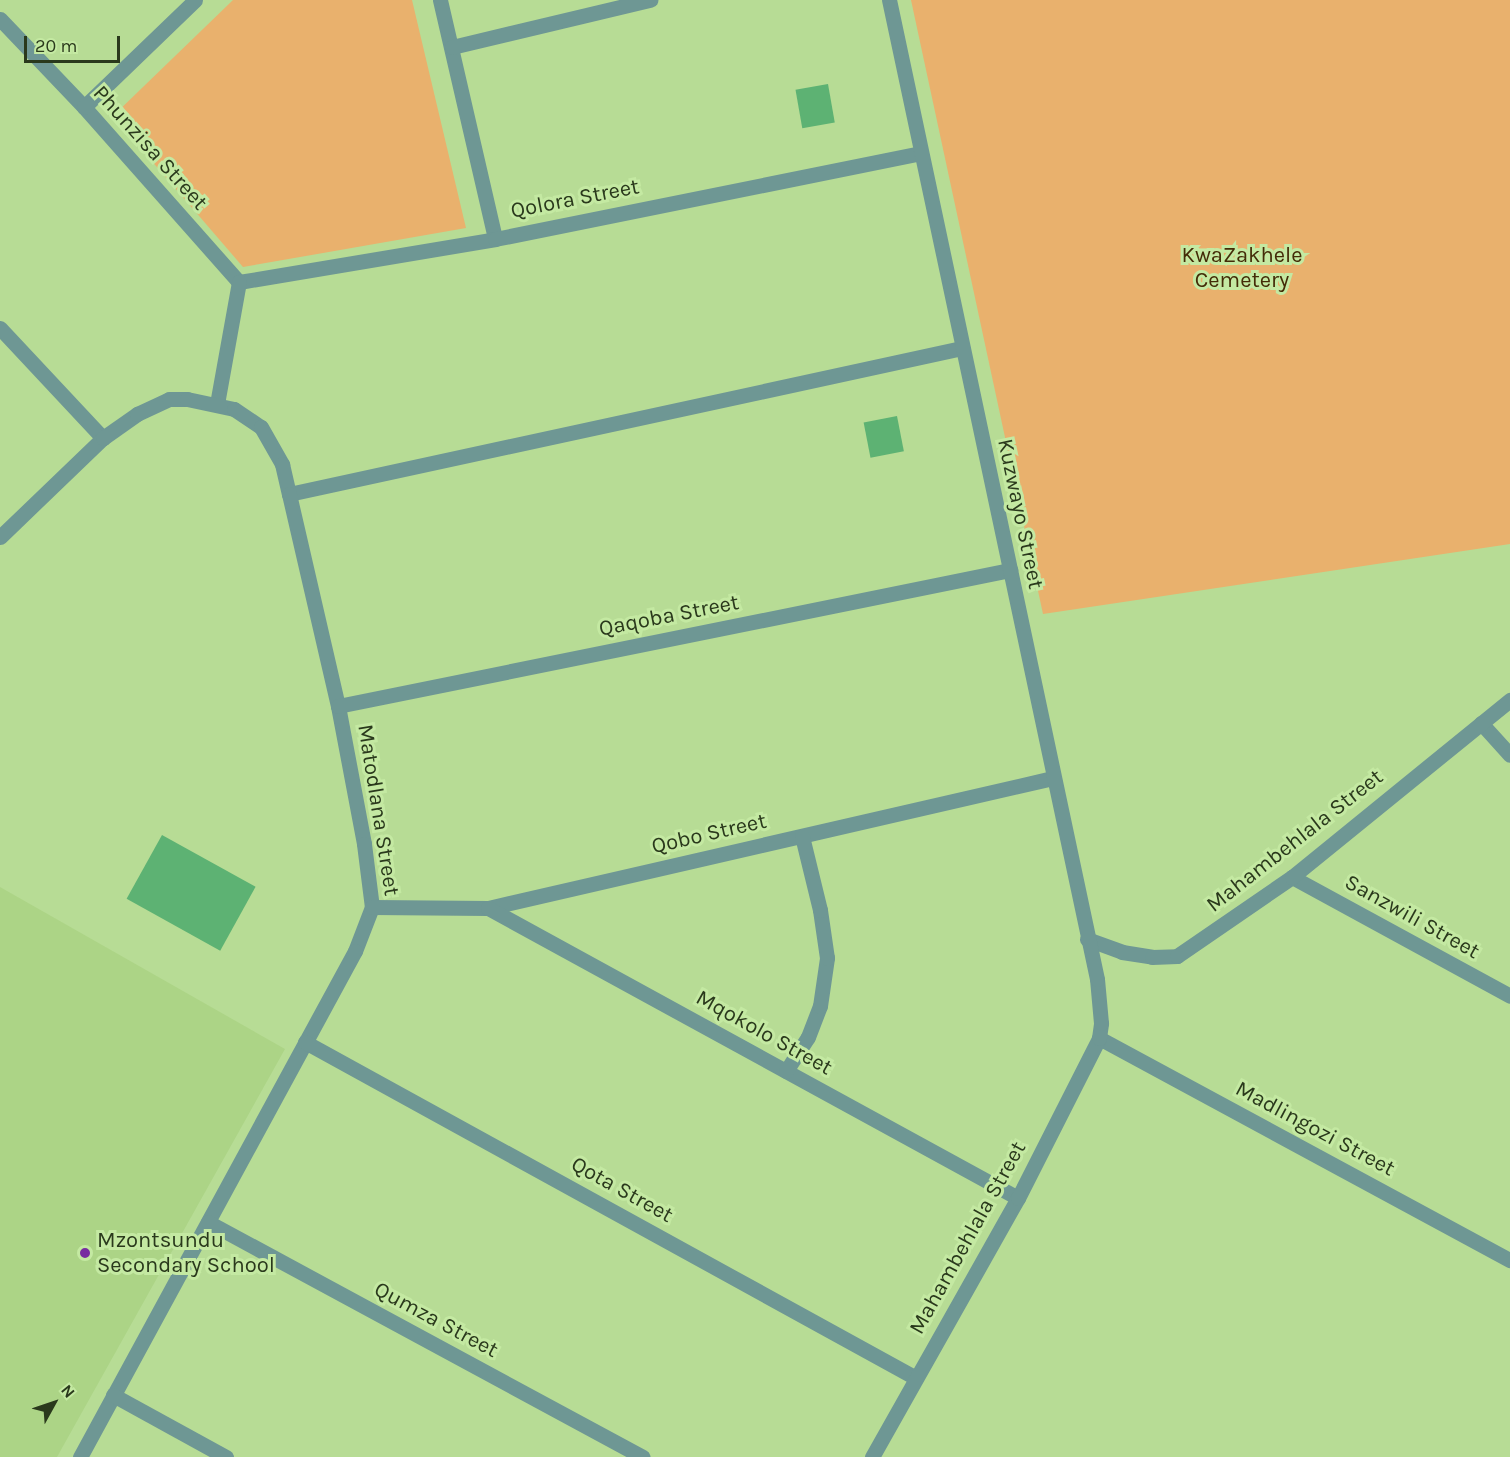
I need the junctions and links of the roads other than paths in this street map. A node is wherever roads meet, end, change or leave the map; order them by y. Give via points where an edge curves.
1 (195, 0) edge
2 (440, 0) edge
3 (651, 0) edge
4 (889, 0) edge
5 (0, 19) edge
6 (452, 47) junction
7 (84, 107) junction
8 (920, 153) junction
9 (495, 238) junction
10 (238, 282) junction
11 (0, 328) edge
12 (962, 348) junction
13 (217, 404) junction
14 (103, 438) junction
15 (289, 494) junction
16 (0, 537) edge
17 (1010, 570) junction
18 (1510, 699) edge
19 (338, 706) junction
20 (1481, 723) junction
21 (1510, 755) edge
22 (1053, 778) junction
23 (802, 836) junction
24 (1292, 876) junction
25 (372, 907) junction
26 (488, 908) junction
27 (1087, 939) junction
28 (1510, 996) edge
29 (1099, 1038) junction
30 (306, 1042) junction
31 (786, 1071) junction
32 (1018, 1198) junction
33 (208, 1222) junction
34 (1510, 1260) edge
35 (916, 1378) junction
36 (113, 1395) junction
37 (80, 1457) edge
38 (226, 1457) edge
39 (643, 1457) edge
40 (872, 1457) edge

1 - 7 street
2 - 6 street
3 - 6 street
4 - 8 street, Kuzwayo Street
5 - 7 street, Phunzisa Street
6 - 9 street
7 - 10 street, Phunzisa Street
8 - 9 street, Qolora Street
8 - 12 street, Kuzwayo Street
9 - 10 street, Qolora Street
10 - 13 street
11 - 14 street
12 - 15 street
12 - 17 street, Kuzwayo Street
13 - 14 street, Matodlana Street via 169,399 137,414
13 - 15 street, Matodlana Street via 234,409 261,427 282,464
14 - 16 street, Matodlana Street
15 - 19 street, Matodlana Street
17 - 19 street, Qaqoba Street
17 - 22 street, Kuzwayo Street
18 - 20 street, Mahambehlala Street
19 - 25 street, Matodlana Street
20 - 21 street
20 - 24 street, Mahambehlala Street
22 - 23 street, Qobo Street
22 - 27 street, Kuzwayo Street
23 - 26 street, Qobo Street
23 - 31 street via 827,958 820,1006 808,1037
24 - 27 street, Mahambehlala Street via 1177,956 1122,952
24 - 28 street, Sanzwili Street
25 - 26 street, Qobo Street
25 - 30 street, Matodlana Street via 355,951
26 - 31 street, Mqokolo Street
27 - 29 street, Kuzwayo Street via 1101,1006
29 - 32 street, Mahambehlala Street
29 - 34 street, Madlingozi Street
30 - 33 street, Matodlana Street
30 - 35 street, Qota Street
31 - 32 street, Mqokolo Street
32 - 35 street, Mahambehlala Street
33 - 36 street, Matodlana Street
33 - 39 street, Qumza Street
35 - 40 street, Mahambehlala Street
36 - 37 street, Matodlana Street
36 - 38 street

